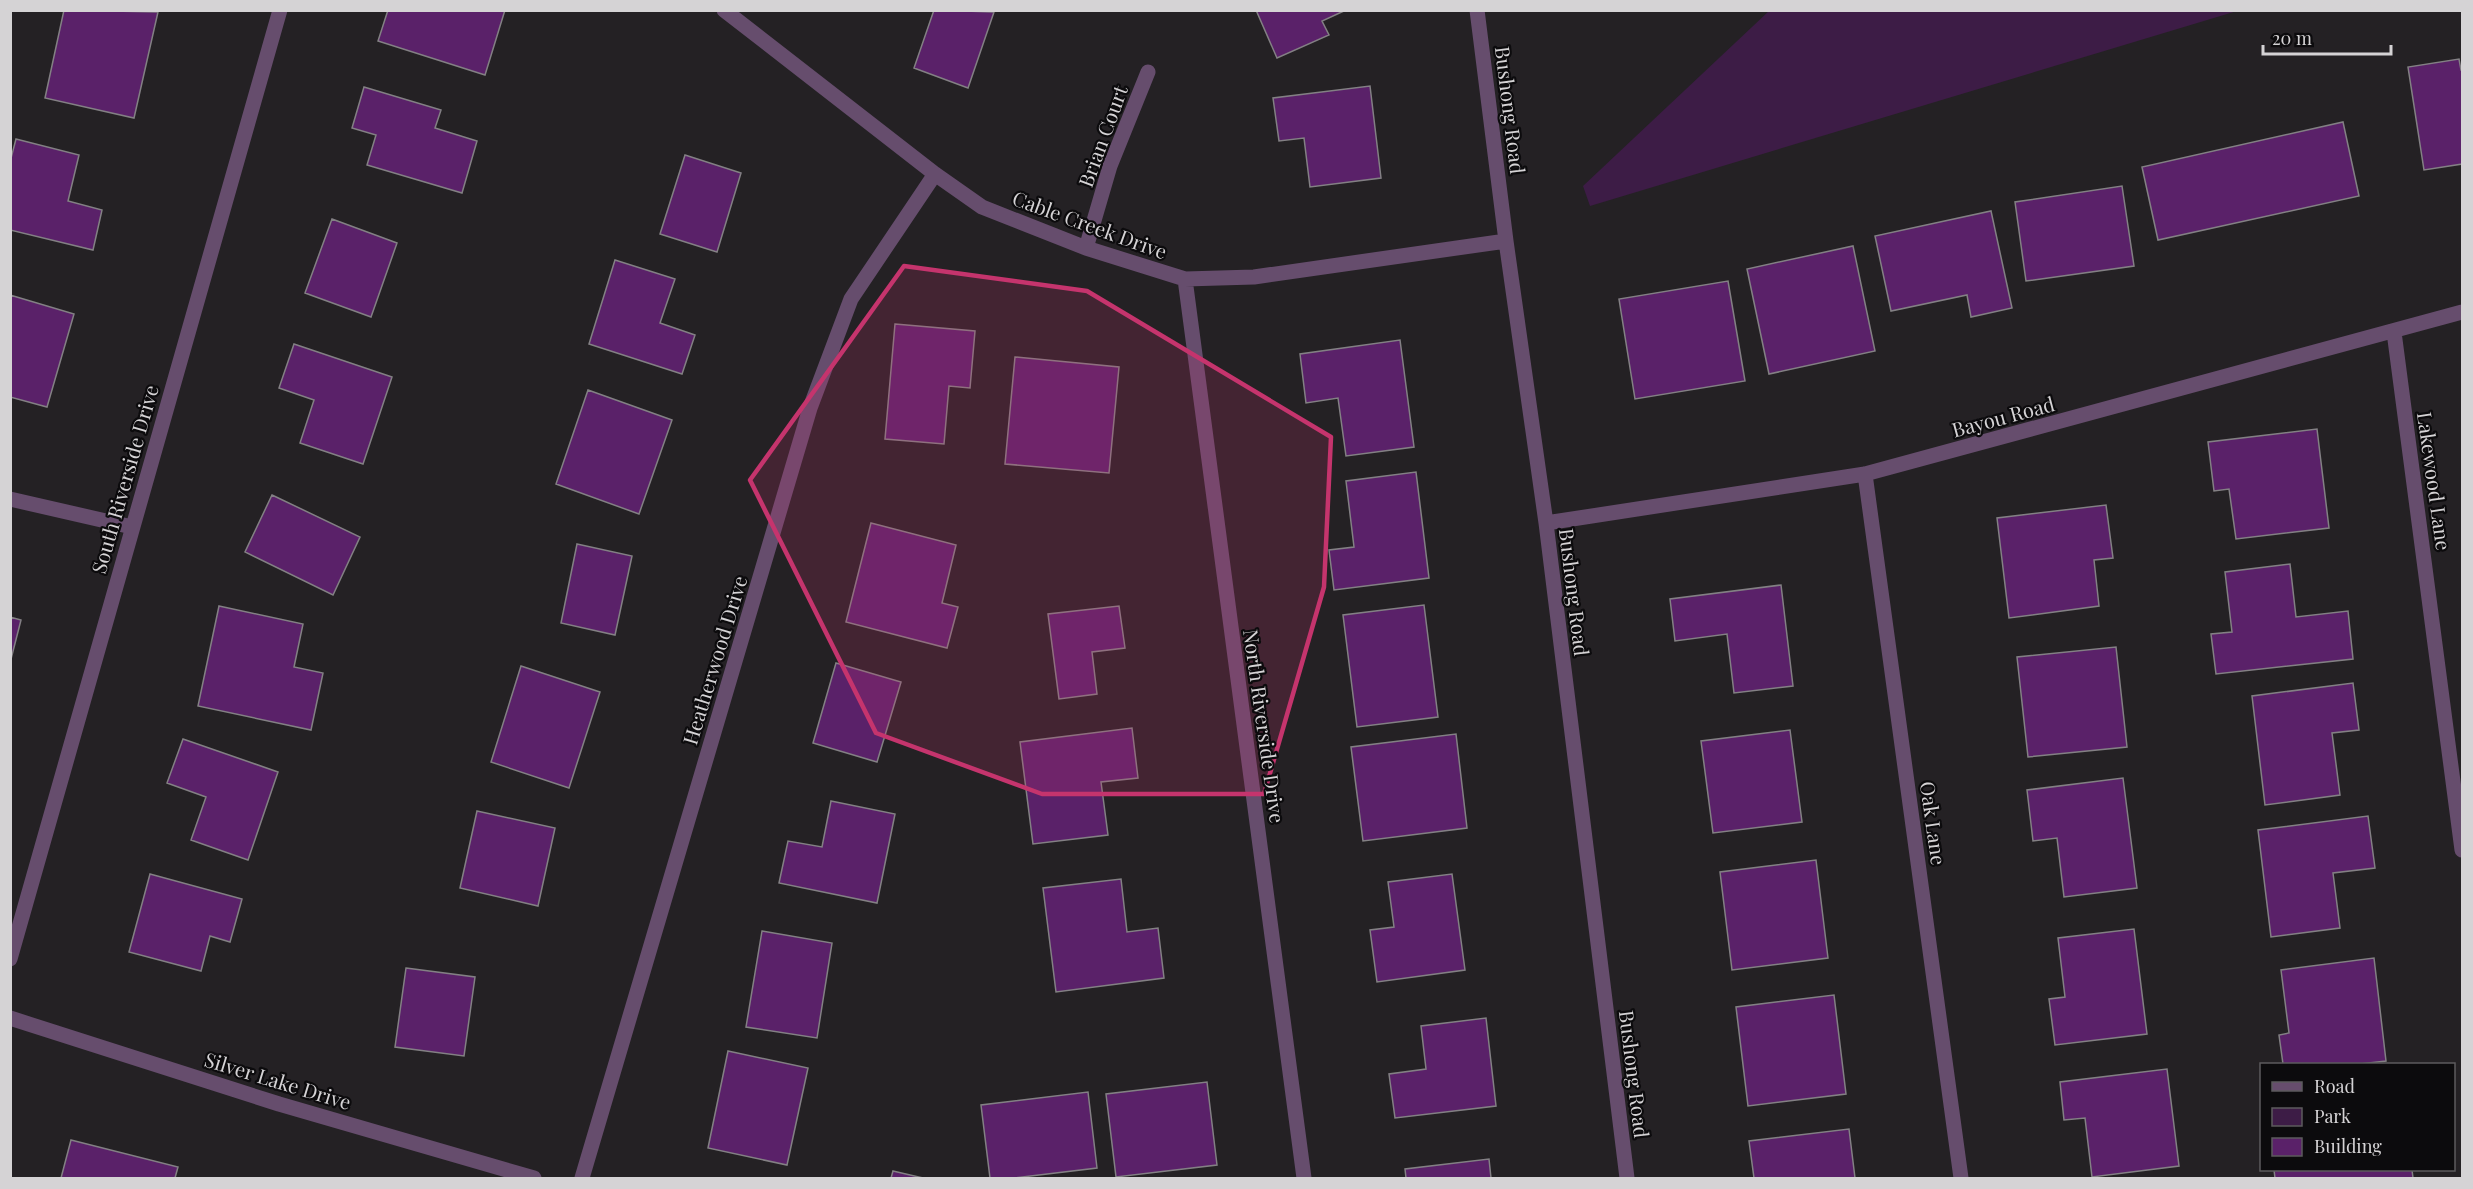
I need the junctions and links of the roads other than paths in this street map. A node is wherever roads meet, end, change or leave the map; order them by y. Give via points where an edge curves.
1 (280, 10) edge
2 (724, 10) edge
3 (1477, 10) edge
4 (1148, 72) dead end
5 (935, 174) junction
6 (1506, 241) junction
7 (1086, 248) junction
8 (1185, 279) junction
9 (2463, 312) edge
10 (2394, 332) junction
11 (1865, 474) junction
12 (10, 499) edge
13 (1546, 523) junction
14 (132, 527) junction
15 (2463, 850) edge
16 (10, 959) edge
17 (10, 1018) edge
18 (534, 1179) edge
19 (582, 1179) edge
20 (1304, 1179) edge
21 (1627, 1179) edge
22 (1960, 1179) edge

1 - 14 street, South Riverside Drive
2 - 5 street, Cable Creek Drive
3 - 6 street, Bushong Road
4 - 7 street, Brian Court via 1110,166
5 - 7 street, Cable Creek Drive via 982,207
5 - 19 street, Heatherwood Drive via 851,299 810,408
6 - 8 street, Cable Creek Drive via 1254,277
6 - 13 street, Bushong Road
7 - 8 street, Cable Creek Drive
8 - 20 street, North Riverside Drive
9 - 10 street, Bayou Road
10 - 11 street, Bayou Road
10 - 15 street, Lakewood Lane
11 - 13 street, Bayou Road
11 - 22 street, Oak Lane
12 - 14 street
13 - 21 street, Bushong Road
14 - 16 street, South Riverside Drive
17 - 18 street, Silver Lake Drive via 279,1104

